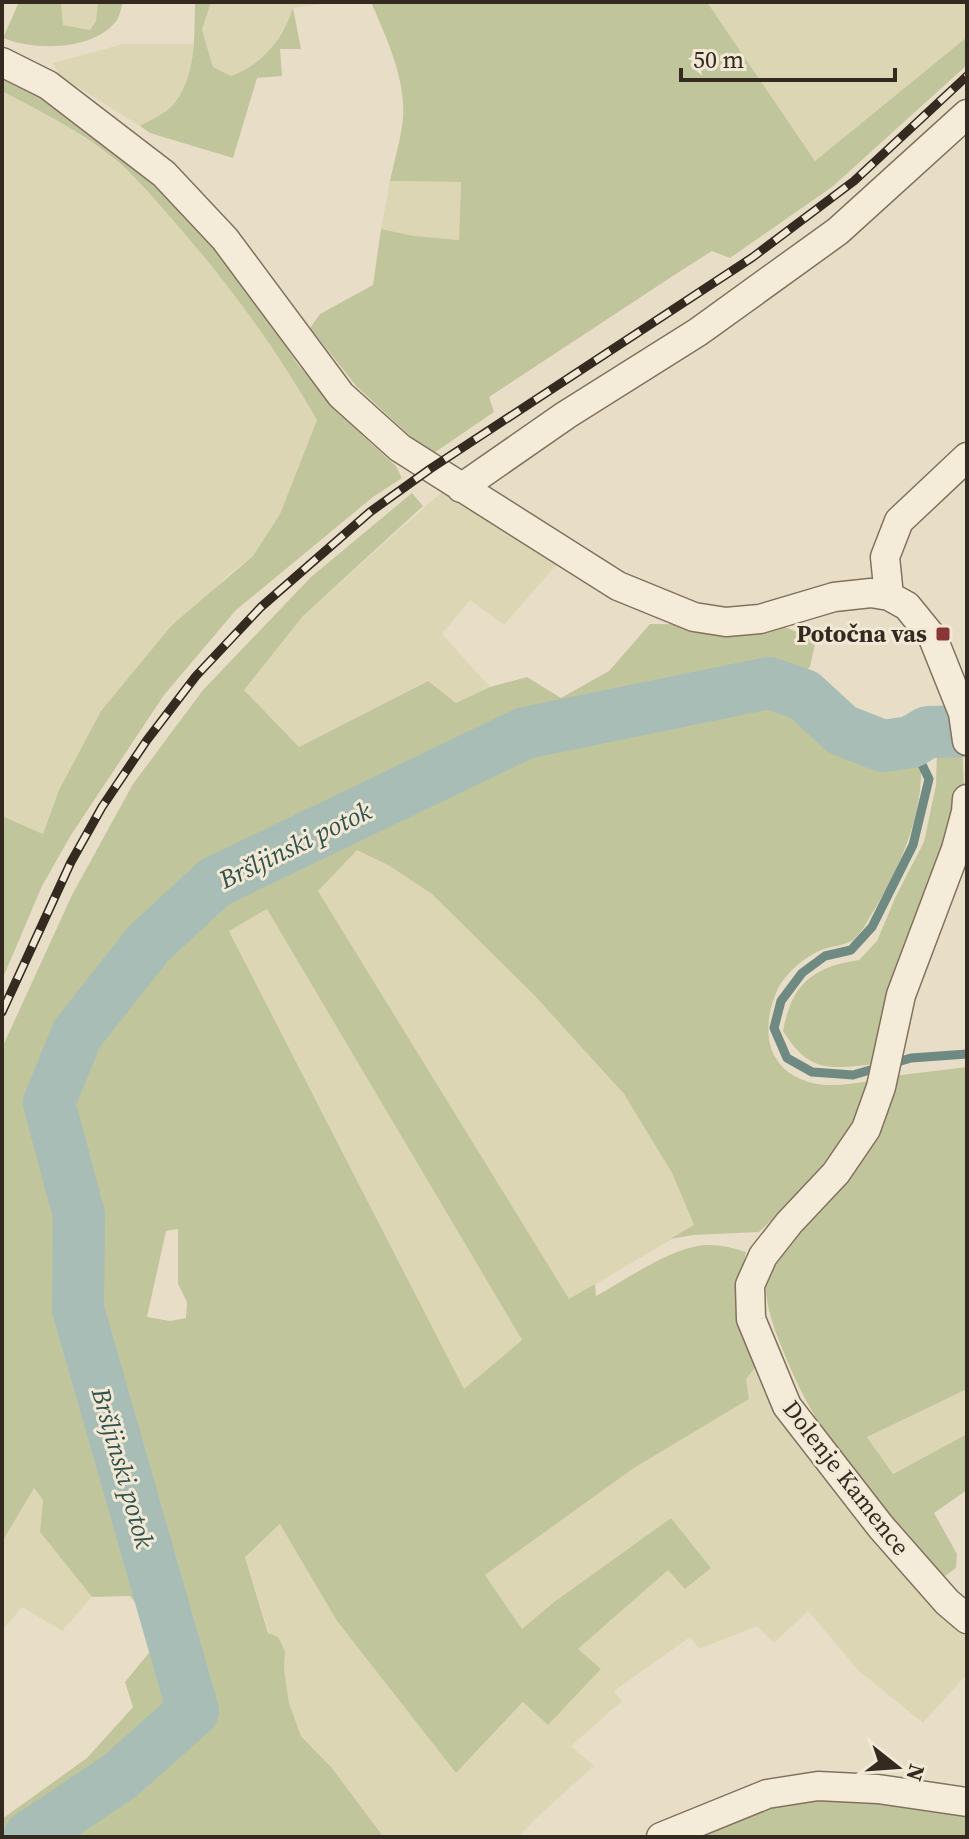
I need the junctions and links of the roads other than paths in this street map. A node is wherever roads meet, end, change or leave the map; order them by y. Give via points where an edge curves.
1 (2, 62) edge
2 (967, 114) edge
3 (967, 457) edge
4 (461, 488) junction
5 (889, 596) junction
6 (967, 741) edge
7 (967, 799) edge
8 (967, 1619) edge
9 (967, 1802) edge
10 (661, 1837) edge

1 - 4 street via 48,85 164,174 225,239 341,395 400,448
2 - 4 street via 838,231 698,332
3 - 5 street via 899,521 885,557
4 - 5 street via 618,586 694,617 726,622 760,619 834,597
5 - 6 street via 919,617 933,638 963,713
7 - 8 street, Dolenje Kamence via 956,849 901,995 866,1129 836,1173 763,1256 750,1285 751,1319 787,1406 881,1527
9 - 10 street via 818,1786 767,1794

